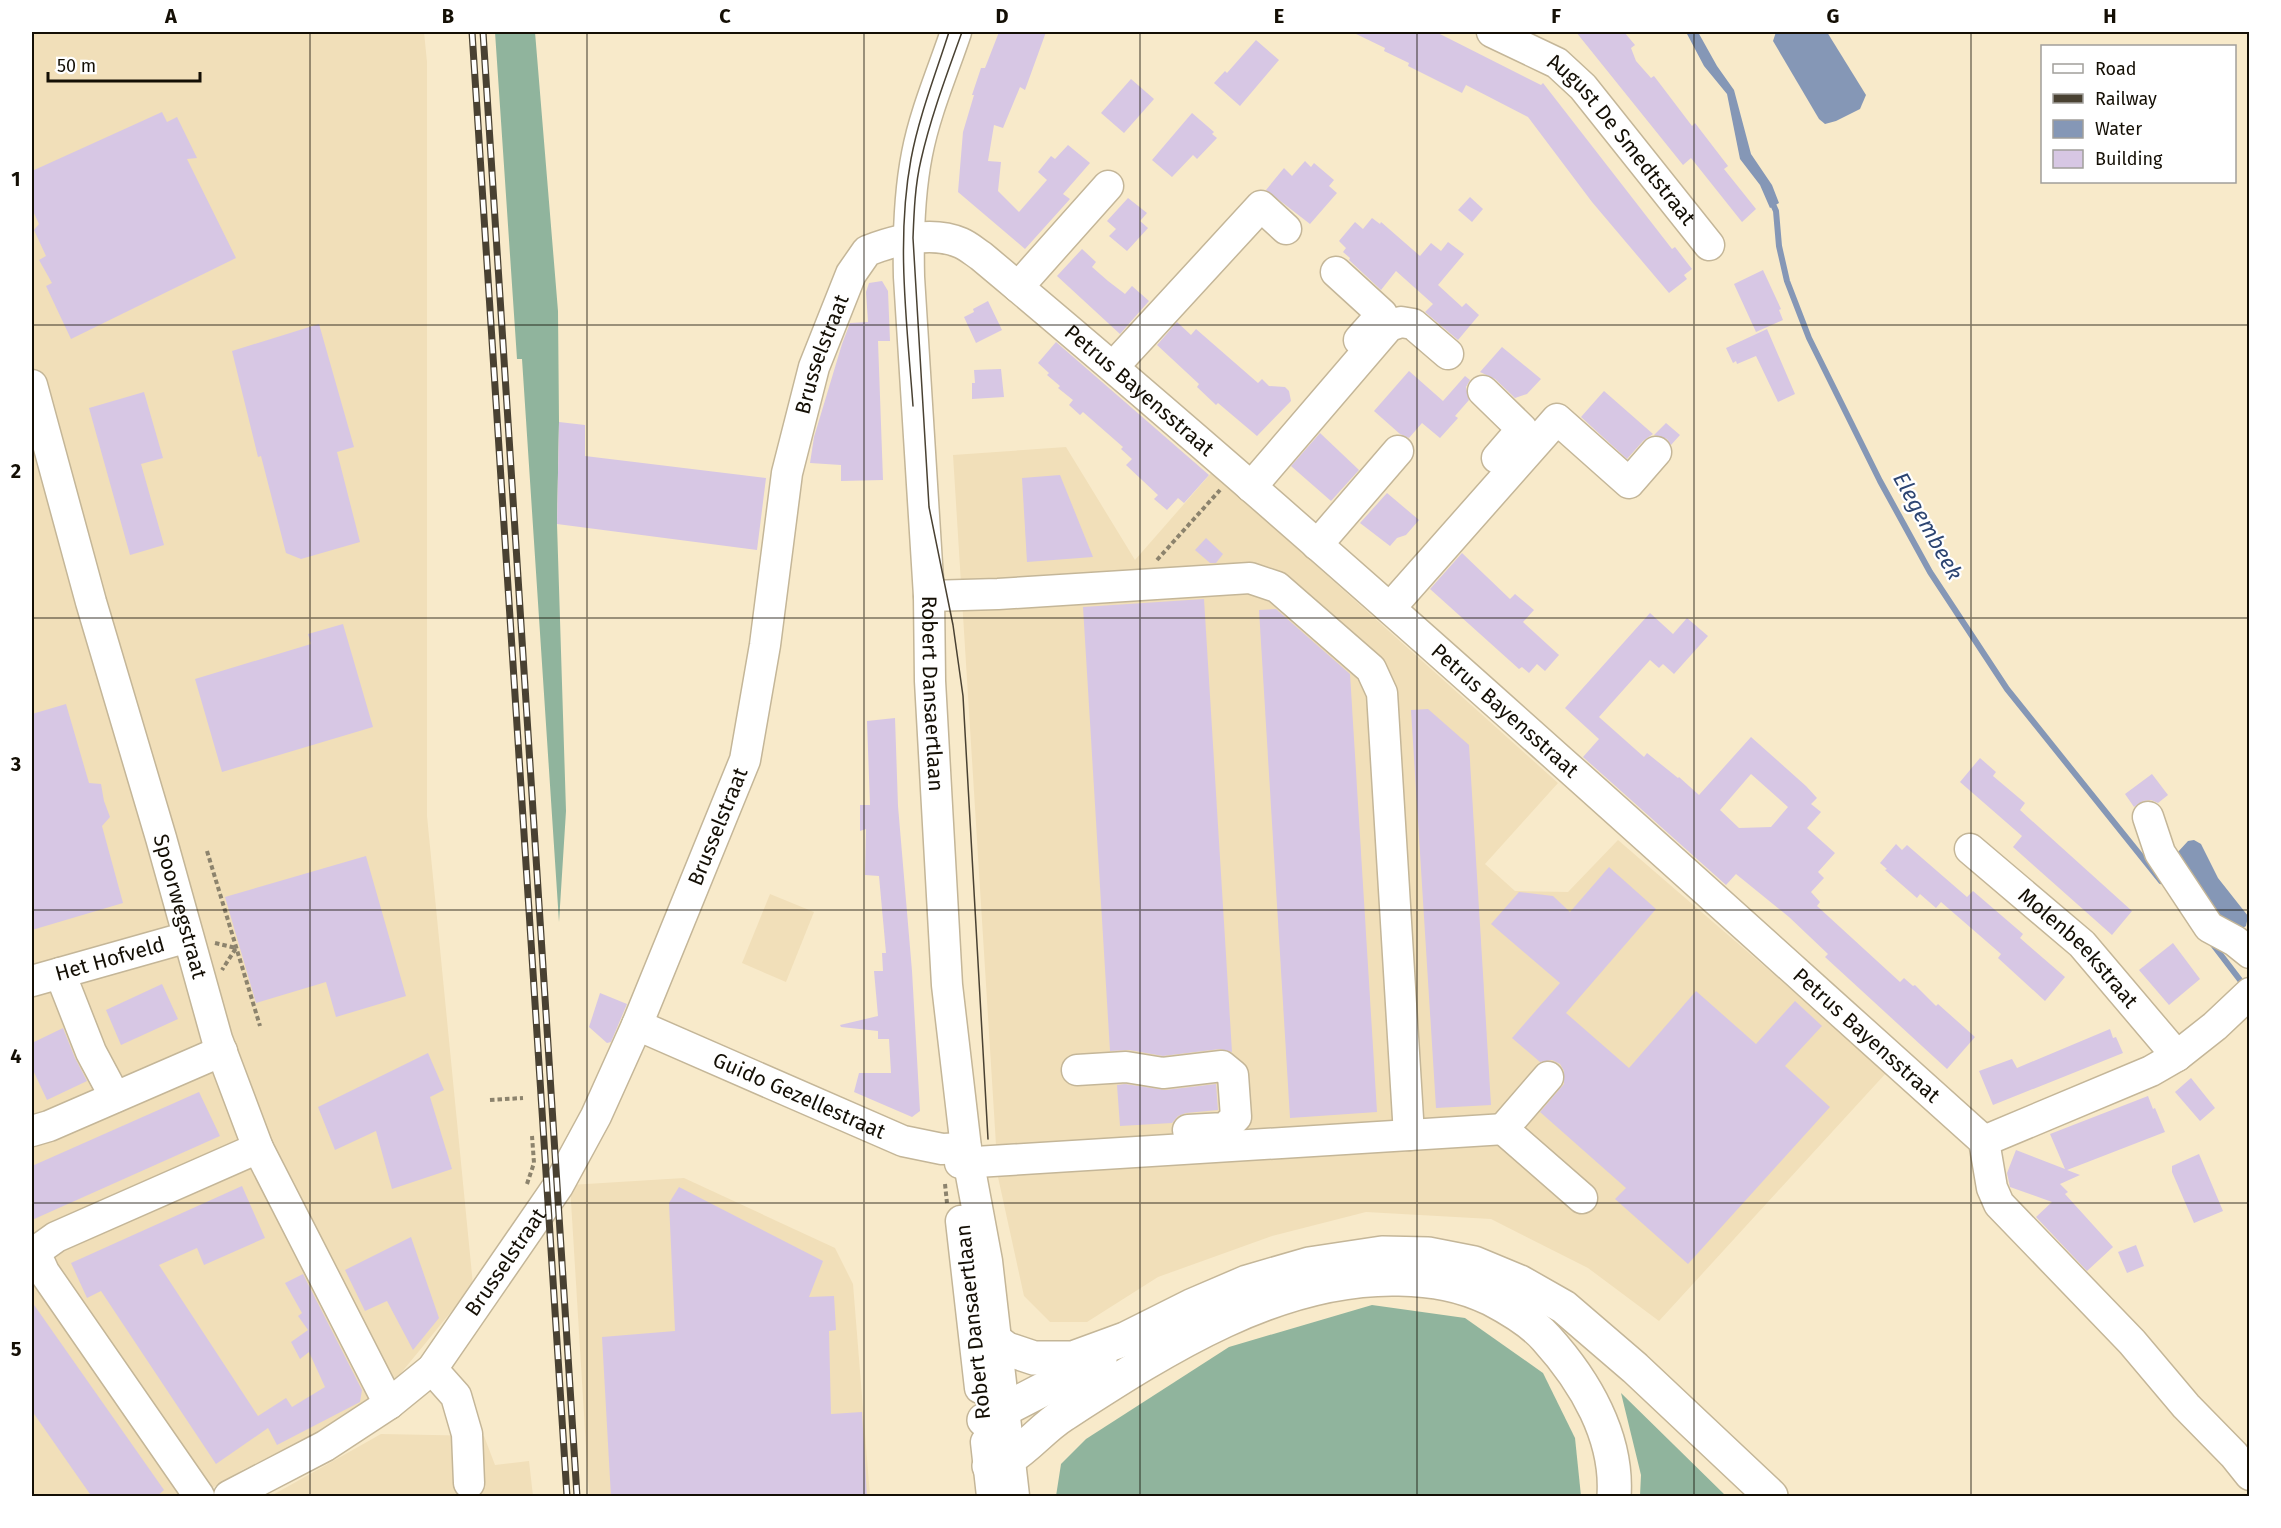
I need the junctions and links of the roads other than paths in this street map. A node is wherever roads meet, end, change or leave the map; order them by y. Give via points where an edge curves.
1 (957, 32) edge
2 (1492, 32) edge
3 (1108, 186) dead end
4 (1286, 229) dead end
5 (908, 239) junction
6 (1709, 245) dead end
7 (1336, 272) dead end
8 (1018, 287) junction
9 (1448, 354) dead end
10 (1113, 367) junction
11 (32, 385) edge
12 (1483, 391) dead end
13 (1398, 451) dead end
14 (1656, 452) dead end
15 (1239, 482) junction
16 (1317, 545) junction
17 (929, 596) junction
18 (1383, 602) junction
19 (2148, 817) dead end
20 (1970, 849) dead end
21 (188, 937) junction
22 (2250, 953) edge
23 (60, 973) junction
24 (32, 981) edge
25 (2248, 994) edge
26 (637, 1025) junction
27 (222, 1051) junction
28 (2177, 1056) junction
29 (1077, 1070) dead end
30 (1548, 1077) dead end
31 (114, 1097) junction
32 (1504, 1129) junction
33 (32, 1131) edge
34 (1409, 1135) junction
35 (1984, 1141) junction
36 (258, 1148) junction
37 (1140, 1152) junction
38 (965, 1158) junction
39 (1582, 1198) dead end
40 (1125, 1339) junction
41 (996, 1341) junction
42 (432, 1369) junction
43 (389, 1404) junction
44 (994, 1415) junction
45 (997, 1474) edge
46 (2250, 1475) edge
47 (469, 1483) dead end
48 (199, 1497) edge
49 (229, 1497) edge
50 (1014, 1497) edge
51 (1614, 1497) edge
52 (1771, 1497) edge

1 - 5 street via 917,152
2 - 6 street, August De Smedtstraat via 1557,63 1583,87
3 - 8 street
4 - 10 street via 1261,206
5 - 8 street, Petrus Bayensstraat via 937,238 960,243
5 - 17 street, Robert Dansaertlaan
5 - 26 street, Brusselstraat via 867,250 851,274 814,368 787,473 765,645 745,760
7 - 15 street via 1382,314
8 - 10 street, Petrus Bayensstraat
9 - 15 street via 1413,324 1389,326
10 - 15 street, Petrus Bayensstraat
11 - 21 street, Spoorwegstraat
12 - 18 street via 1522,429
13 - 16 street
14 - 18 street via 1629,483 1557,419
15 - 16 street, Petrus Bayensstraat
16 - 18 street, Petrus Bayensstraat
17 - 34 street via 1250,578 1277,587 1371,669 1382,693
17 - 38 street, Robert Dansaertlaan via 947,985
18 - 35 street, Petrus Bayensstraat
19 - 22 street via 2160,853 2209,927
20 - 28 street, Molenbeekstraat via 2082,944
21 - 23 street, Het Hofveld
21 - 27 street, Spoorwegstraat
23 - 24 street, Het Hofveld
23 - 31 street via 91,1052
25 - 28 street
26 - 38 street, Guido Gezellestraat via 903,1141
26 - 42 street, Brusselstraat via 596,1116 558,1186
27 - 31 street
27 - 36 street, Spoorwegstraat
28 - 35 street via 2151,1071
29 - 37 street via 1126,1067 1163,1073 1222,1066 1233,1075 1236,1117 1225,1128 1171,1131
30 - 32 street
31 - 33 street
32 - 34 street, Guido Gezellestraat
32 - 39 street
34 - 37 street, Guido Gezellestraat
35 - 46 street via 1992,1188 1999,1204 2132,1342
36 - 43 street, Spoorwegstraat
36 - 48 street via 56,1237 35,1252 44,1272
37 - 38 street, Guido Gezellestraat
38 - 41 street, Robert Dansaertlaan via 987,1261
38 - 44 street, Robert Dansaertlaan via 956,1175
40 - 41 highway via 1073,1358 1034,1358
40 - 44 highway via 1099,1361
40 - 52 highway via 1247,1282 1309,1264 1382,1253 1428,1254 1474,1263 1520,1282 1564,1307 1635,1368
41 - 44 street, Robert Dansaertlaan
42 - 43 street, Brusselstraat
42 - 47 street via 456,1396 467,1434
43 - 49 street, Brusselstraat via 325,1446
44 - 45 street, Robert Dansaertlaan
45 - 50 street, Robert Dansaertlaan
45 - 51 highway via 1060,1417 1182,1342 1242,1313 1296,1293 1346,1281 1426,1280 1468,1288 1509,1309 1539,1330 1567,1361 1591,1398 1608,1442

